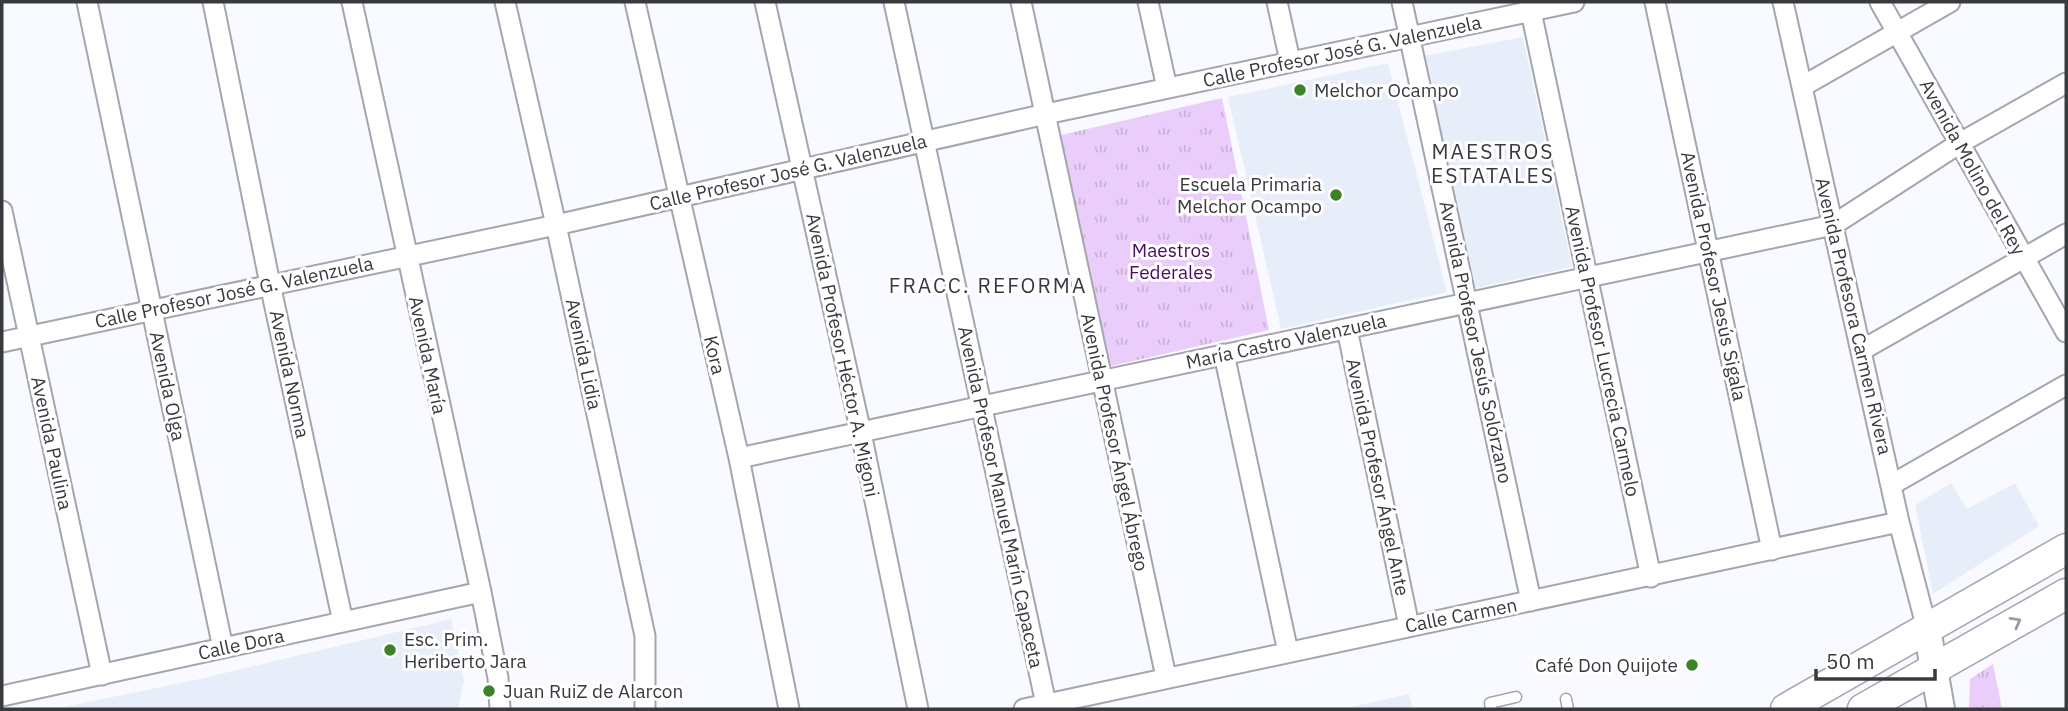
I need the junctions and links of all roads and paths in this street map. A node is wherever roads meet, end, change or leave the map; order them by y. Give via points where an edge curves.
1 (86, 2) edge
2 (213, 2) edge
3 (352, 2) edge
4 (505, 2) edge
5 (635, 2) edge
6 (765, 2) edge
7 (894, 2) edge
8 (1021, 2) edge
9 (1148, 2) edge
10 (1277, 2) edge
11 (1402, 2) edge
12 (1574, 2) edge
13 (1655, 2) edge
14 (1783, 2) edge
15 (1880, 2) edge
16 (1950, 2) edge
17 (1530, 6) edge
18 (1897, 32) junction
19 (1409, 36) junction
20 (1290, 61) junction
21 (2066, 83) edge
22 (1802, 86) junction
23 (1167, 88) junction
24 (1046, 114) junction
25 (924, 141) junction
26 (1960, 143) junction
27 (802, 169) junction
28 (679, 197) junction
29 (2, 211) edge
30 (556, 225) junction
31 (1833, 225) junction
32 (2066, 234) edge
33 (1709, 252) junction
34 (406, 256) junction
35 (2025, 258) junction
36 (1587, 277) junction
37 (270, 284) junction
38 (1468, 302) junction
39 (152, 309) junction
40 (1347, 329) junction
41 (2066, 331) edge
42 (30, 335) junction
43 (2, 342) edge
44 (1862, 350) junction
45 (1224, 354) junction
46 (1102, 379) junction
47 (2066, 385) edge
48 (982, 408) junction
49 (862, 433) junction
50 (739, 458) junction
51 (1891, 485) junction
52 (1899, 522) junction
53 (2066, 549) edge
54 (1772, 550) junction
55 (1651, 576) junction
56 (481, 592) junction
57 (2066, 594) edge
58 (1531, 601) junction
59 (343, 622) junction
60 (1409, 626) junction
61 (1927, 629) junction
62 (223, 648) junction
63 (1288, 652) junction
64 (1935, 667) junction
65 (102, 675) junction
66 (1166, 677) junction
67 (2, 696) edge
68 (1516, 697) dead end
69 (1045, 704) junction
70 (500, 709) edge
71 (645, 709) edge
72 (789, 709) edge
73 (918, 709) edge
74 (1024, 709) edge
75 (1491, 709) edge
76 (1786, 709) edge
77 (1863, 709) edge
78 (1941, 709) edge

1 - 39 street, Avenida Olga
2 - 37 street, Avenida Norma
3 - 34 street, Avenida María
4 - 30 street, Avenida Lidia
5 - 28 street, Kora
6 - 27 street, Avenida Profesor Héctor A. Migoni
7 - 25 street, Avenida Profesor Manuel Marín Capaceta
8 - 24 street, Avenida Profesor Ángel Ábrego
9 - 23 street
10 - 20 street
11 - 19 street, Avenida Profesor Jesús Solórzano
12 - 17 street, Calle Profesor José G. Valenzuela
13 - 33 street, Avenida Profesor Jesús Sigala
14 - 22 street, Avenida Profesora Carmen Rivera
15 - 18 street, Avenida Molino del Rey
16 - 18 street
17 - 19 street, Calle Profesor José G. Valenzuela
17 - 36 street, Avenida Profesor Lucrecia Carmelo
18 - 22 street
18 - 26 street, Avenida Molino del Rey
19 - 20 street, Calle Profesor José G. Valenzuela
19 - 38 street, Avenida Profesor Jesús Solórzano
20 - 23 street, Calle Profesor José G. Valenzuela
21 - 26 street
22 - 31 street, Avenida Profesora Carmen Rivera
23 - 24 street, Calle Profesor José G. Valenzuela
24 - 25 street, Calle Profesor José G. Valenzuela
24 - 46 street, Avenida Profesor Ángel Ábrego
25 - 27 street, Calle Profesor José G. Valenzuela
25 - 48 street, Avenida Profesor Manuel Marín Capaceta
26 - 31 street
26 - 35 street, Avenida Molino del Rey
27 - 28 street, Calle Profesor José G. Valenzuela
27 - 49 street, Avenida Profesor Héctor A. Migoni
28 - 30 street, Calle Profesor José G. Valenzuela
28 - 50 street, Kora
29 - 42 street, Avenida Paulina
30 - 34 street, Calle Profesor José G. Valenzuela
30 - 71 street, Avenida Lidia via 645,636
31 - 33 street, María Castro Valenzuela
31 - 44 street, Avenida Profesora Carmen Rivera
32 - 35 street
33 - 36 street, María Castro Valenzuela
33 - 54 street, Avenida Profesor Jesús Sigala
34 - 37 street, Calle Profesor José G. Valenzuela
34 - 56 street, Avenida María
35 - 41 street, Avenida Molino del Rey
35 - 44 street
36 - 38 street, María Castro Valenzuela
36 - 55 street, Avenida Profesor Lucrecia Carmelo
37 - 39 street, Calle Profesor José G. Valenzuela
37 - 59 street, Avenida Norma
38 - 40 street, María Castro Valenzuela
38 - 58 street, Avenida Profesor Jesús Solórzano
39 - 42 street, Calle Profesor José G. Valenzuela
39 - 62 street, Avenida Olga
40 - 45 street, María Castro Valenzuela
40 - 60 street, Avenida Profesor Ángel Ante
42 - 43 street, Calle Profesor José G. Valenzuela
42 - 65 street, Avenida Paulina
44 - 51 street, Avenida Profesora Carmen Rivera
45 - 46 street, María Castro Valenzuela
45 - 63 street
46 - 48 street, María Castro Valenzuela
46 - 66 street, Avenida Profesor Ángel Ábrego
47 - 51 street
48 - 49 street, María Castro Valenzuela
48 - 69 street, Avenida Profesor Manuel Marín Capaceta
49 - 50 street, María Castro Valenzuela
49 - 73 street, Avenida Profesor Héctor A. Migoni
50 - 72 street, Kora
51 - 52 street, Avenida Profesora Carmen Rivera
52 - 54 street, Calle Carmen
52 - 61 street, Avenida Profesora Carmen Rivera
53 - 61 main road
54 - 55 street, Calle Carmen
55 - 58 street, Calle Carmen
56 - 59 street, Calle Dora
56 - 70 street, Avenida María
64 -> 57 main road
58 - 60 street, Calle Carmen
59 - 62 street, Calle Dora
60 - 63 street, Calle Carmen
61 - 64 street
61 - 76 main road
62 - 65 street, Calle Dora
63 - 66 street, Calle Carmen
64 - 77 main road
64 - 78 street
65 - 67 street, Calle Dora
66 - 69 street, Calle Carmen
68 - 75 lane via 1490,703
69 - 74 street, Calle Carmen

